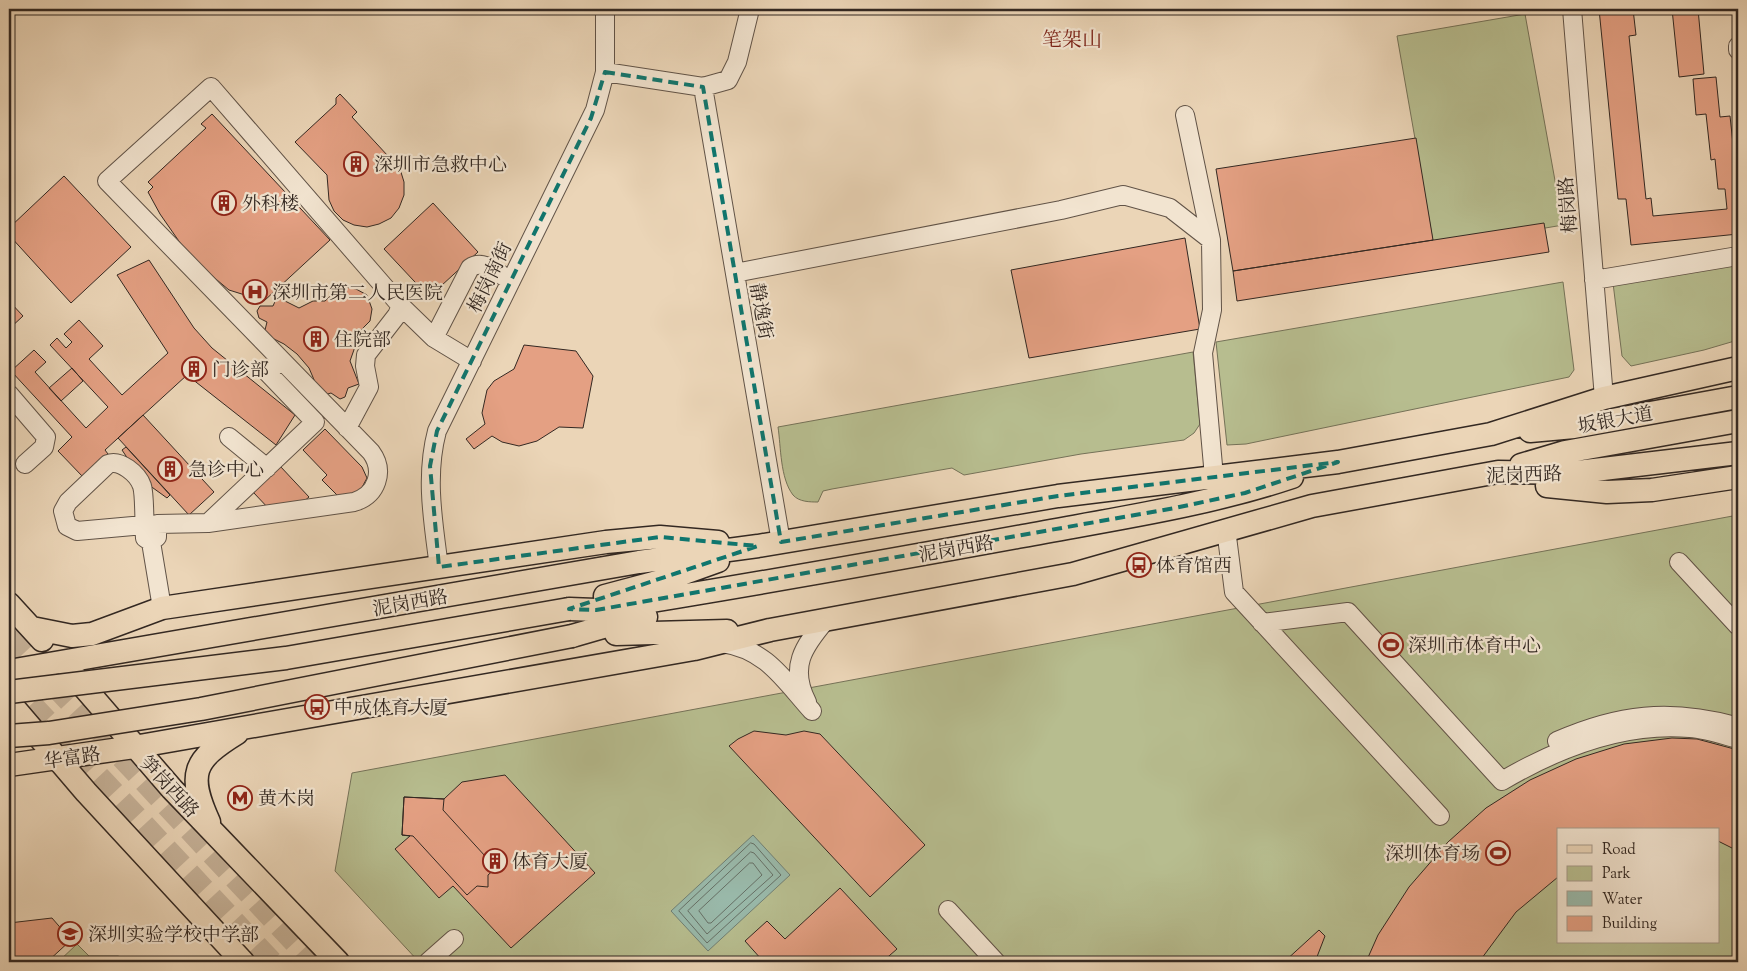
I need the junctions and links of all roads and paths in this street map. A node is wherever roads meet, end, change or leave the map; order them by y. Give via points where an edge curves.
1 (605, 9) edge
2 (750, 9) edge
3 (1572, 9) edge
4 (605, 72) junction
5 (703, 87) junction
6 (1185, 115) dead end
7 (1211, 240) junction
8 (1738, 256) edge
9 (734, 273) junction
10 (1594, 280) junction
11 (511, 281) junction
12 (401, 306) junction
13 (434, 338) junction
14 (280, 361) junction
15 (472, 361) junction
16 (1738, 362) edge
17 (1738, 368) edge
18 (1716, 373) junction
19 (9, 394) edge
20 (1738, 397) edge
21 (1604, 398) junction
22 (1738, 421) edge
23 (347, 428) junction
24 (1491, 434) junction
25 (229, 437) dead end
26 (1738, 453) edge
27 (1338, 462) junction
28 (26, 464) dead end
29 (267, 468) junction
30 (1498, 472) junction
31 (1214, 477) junction
32 (1738, 477) edge
33 (1312, 506) junction
34 (208, 523) junction
35 (144, 525) junction
36 (1226, 529) junction
37 (151, 542) junction
38 (781, 542) junction
39 (758, 546) junction
40 (1679, 562) dead end
41 (439, 567) junction
42 (9, 604) edge
43 (162, 608) junction
44 (569, 609) junction
45 (826, 620) junction
46 (1262, 623) junction
47 (1738, 626) edge
48 (32, 628) junction
49 (770, 630) junction
50 (572, 636) junction
51 (719, 643) junction
52 (62, 662) junction
53 (9, 671) edge
54 (9, 692) edge
55 (9, 702) edge
56 (1738, 727) edge
57 (244, 728) junction
58 (49, 733) joint
59 (9, 736) edge
60 (1738, 739) edge
61 (1557, 741) dead end
62 (134, 747) junction
63 (56, 759) junction
64 (9, 765) edge
65 (1440, 816) dead end
66 (215, 834) junction
67 (948, 910) dead end
68 (454, 939) dead end
69 (243, 962) edge
70 (338, 962) edge
71 (428, 962) edge
72 (996, 962) edge

1 - 4 street, 梅岗南街
2 - 5 street via 737,62 728,80
3 - 10 street, 梅岗路
4 - 5 street
4 - 11 street, 梅岗南街 via 591,118
5 - 9 street, 静逸街
6 - 7 street
7 - 9 street via 1170,208 1123,195 1061,210
7 - 31 street via 1212,310 1204,353
8 - 10 street
9 - 38 street, 静逸街
10 - 21 street, 梅岗路
11 - 13 street via 482,263 470,268
11 - 15 street, 梅岗南街
12 - 13 street
12 - 14 street via 212,87 107,181
12 - 23 street via 366,355 369,387
13 - 15 street
14 - 23 street
14 - 29 street via 268,373 315,422
15 - 41 street, 梅岗南街 via 437,431 432,448 430,485
16 - 18 street
17 - 18 main road, 泥岗西路
18 - 21 main road, 泥岗西路
19 - 28 street via 46,437 44,447
20 - 24 main road, 坂银大道 via 1574,427
21 - 24 main road, 泥岗西路
22 - 30 main road, 坂银大道 via 1565,452
23 - 34 street via 371,452 378,465 375,486 364,497 354,502
24 - 27 main road, 泥岗西路
25 - 29 street
26 - 30 main road, 泥岗西路 via 1569,473
27 - 31 main road, 泥岗西路
27 - 44 main road, 泥岗西路 via 1245,493 1175,508 734,588 596,610
29 - 34 street
30 - 32 main road via 1547,486 1607,492 1652,490
30 - 33 main road, 泥岗西路
31 - 38 main road, 泥岗西路 via 1058,496
33 - 36 main road, 泥岗西路
33 - 50 main road, 泥岗西路 via 1226,512 1067,544 656,615
34 - 37 street via 157,524 157,537
35 - 35 street via 142,485 118,462 107,465 68,502 63,512 65,522 77,531
35 - 37 street via 145,538
36 - 45 main road, 泥岗西路 via 1073,574
36 - 46 street via 1234,592
37 - 43 street
38 - 39 main road, 泥岗西路
39 - 41 main road via 660,537 551,549
39 - 44 main road, 泥岗西路 via 665,580 594,598
39 - 52 main road, 泥岗西路 via 639,562
40 - 47 street
41 - 43 main road
42 - 48 main road, 笋岗西路
43 - 48 main road via 92,634 72,636
44 - 54 main road, 泥岗西路, bridge via 286,658
45 - 49 main road, 泥岗西路
45 - 51 street via 809,640 798,668 804,696 812,711 756,653 737,645
46 - 60 street via 1348,612 1502,781 1566,750 1635,730 1692,728
46 - 65 street
48 - 52 main road, 笋岗西路
49 - 50 main road, 泥岗西路
49 - 51 main road, 泥岗西路
50 - 58 main road, 泥岗西路, bridge via 201,709
51 - 57 main road, 泥岗西路
52 - 53 main road
52 - 62 main road, 笋岗西路
55 - 63 main road
56 - 61 street via 1701,717 1634,716 1604,723
57 - 62 main road, 泥岗西路
57 - 66 main road via 208,752 198,771 198,794
58 - 59 main road, 华富路, bridge
62 - 63 main road, 华富路
62 - 66 main road, 笋岗西路
63 - 64 main road, 华富路
63 - 69 main road
66 - 70 main road, 笋岗西路
67 - 72 street
68 - 71 street

